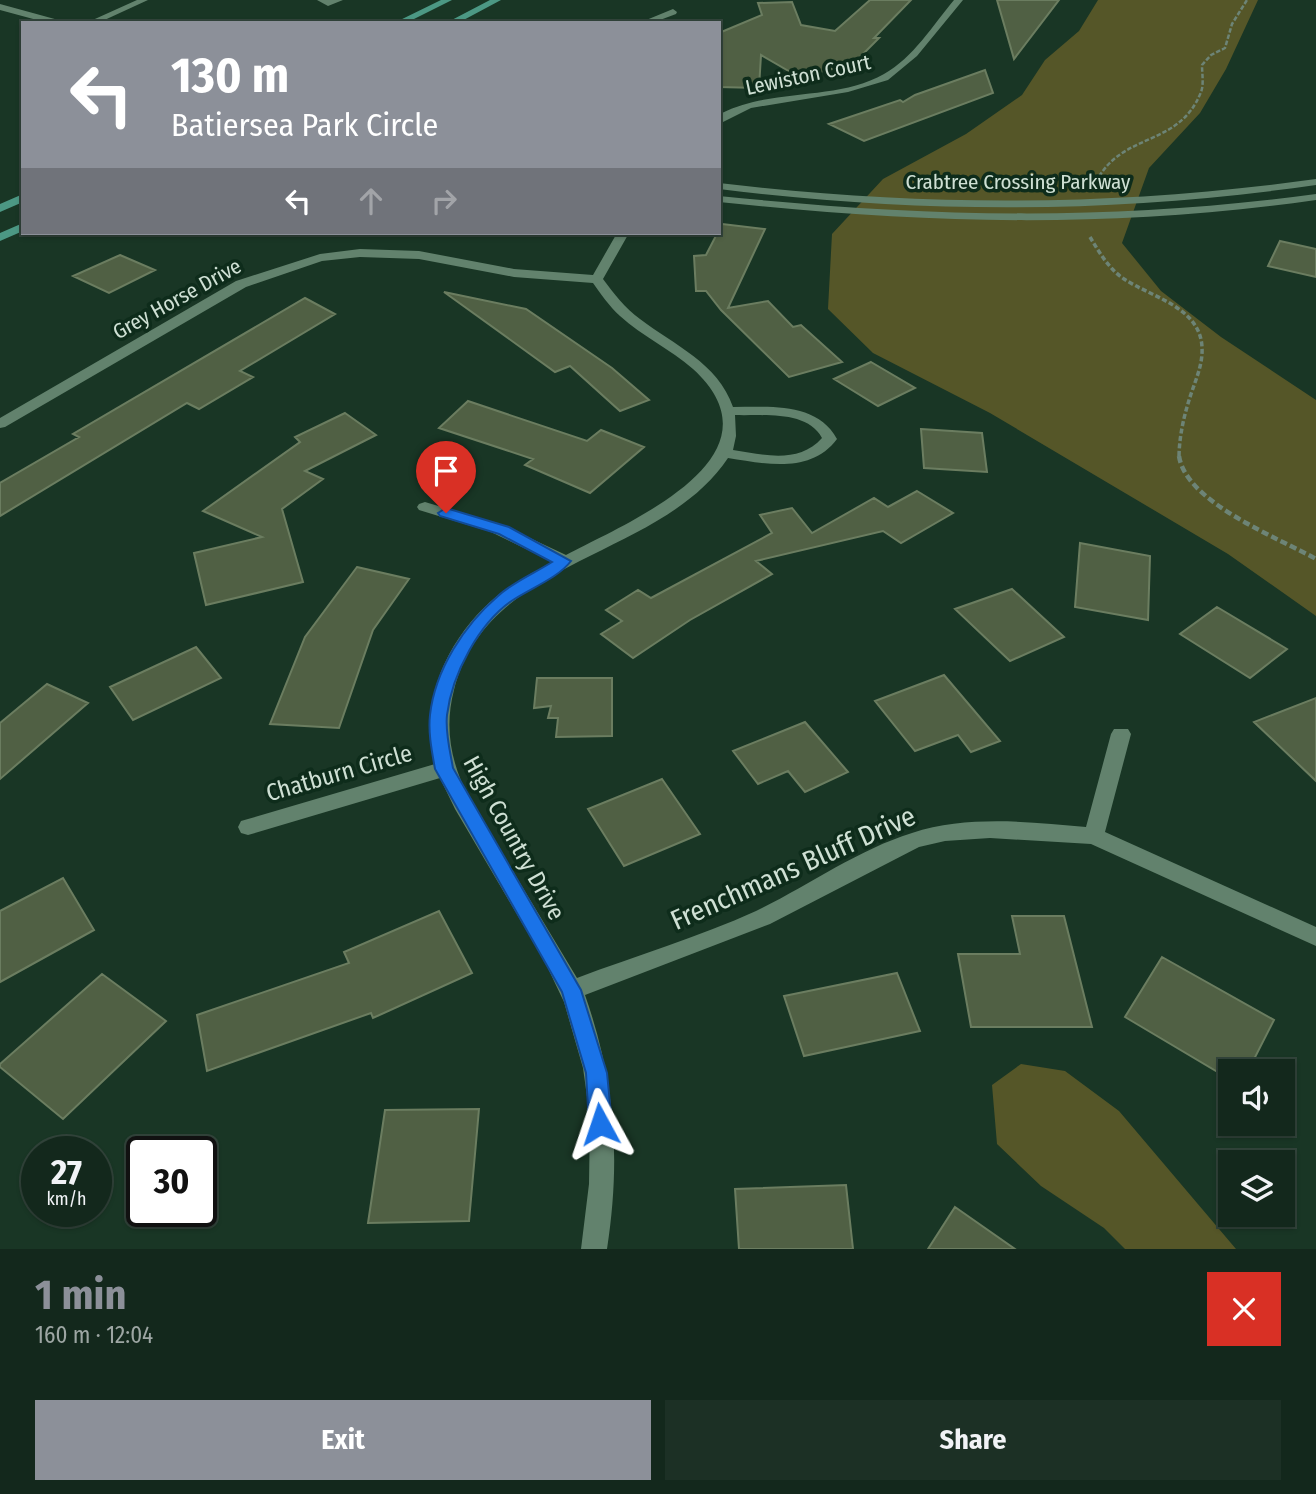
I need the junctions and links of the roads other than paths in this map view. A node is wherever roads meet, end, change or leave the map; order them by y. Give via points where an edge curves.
1 (144, 0) edge
2 (321, 0) edge
3 (339, 0) edge
4 (448, 0) edge
5 (497, 0) edge
6 (959, 0) edge
7 (0, 7) edge
8 (673, 12) dead end
9 (52, 21) edge
10 (95, 21) edge
11 (402, 21) edge
12 (454, 21) edge
13 (648, 21) edge
14 (721, 116) edge
15 (1316, 182) edge
16 (721, 187) edge
17 (1316, 197) edge
18 (21, 198) edge
19 (721, 199) edge
20 (0, 208) edge
21 (21, 228) edge
22 (622, 235) edge
23 (0, 237) edge
24 (597, 279) junction
25 (727, 411) junction
26 (0, 424) edge
27 (725, 453) junction
28 (425, 507) dead end
29 (564, 561) junction
30 (1121, 734) dead end
31 (444, 769) junction
32 (248, 827) dead end
33 (1094, 836) junction
34 (1316, 937) edge
35 (571, 990) junction
36 (594, 1249) edge

1 - 10 street
2 - 3 lane via 328,4
4 - 11 main road
5 - 12 main road
6 - 14 street, Lewiston Court via 887,78
7 - 9 street
8 - 13 street
15 - 16 street, Crabtree Crossing Parkway via 1159,200 993,205 801,196
17 - 19 street, Crabtree Crossing Parkway via 1216,210 1040,219 908,216
18 - 20 main road
21 - 23 main road
22 - 24 street
24 - 25 street via 624,313 706,375 718,388
24 - 26 street, Grey Horse Drive via 514,273 419,256 360,253 320,258 241,284
25 - 27 street via 730,428
25 - 27 street via 793,414 814,420 827,429 830,439 822,450 804,459
27 - 29 street, High Country Drive via 688,492
28 - 29 street via 486,523
29 - 31 street, High Country Drive via 504,599 473,632 450,671 439,715
30 - 33 street
31 - 32 street, Chatburn Circle
31 - 35 street, High Country Drive
33 - 34 street, Frenchmans Bluff Drive
33 - 35 street, Frenchmans Bluff Drive via 990,830 915,840 762,918
35 - 36 street, High Country Drive via 596,1073 603,1149

